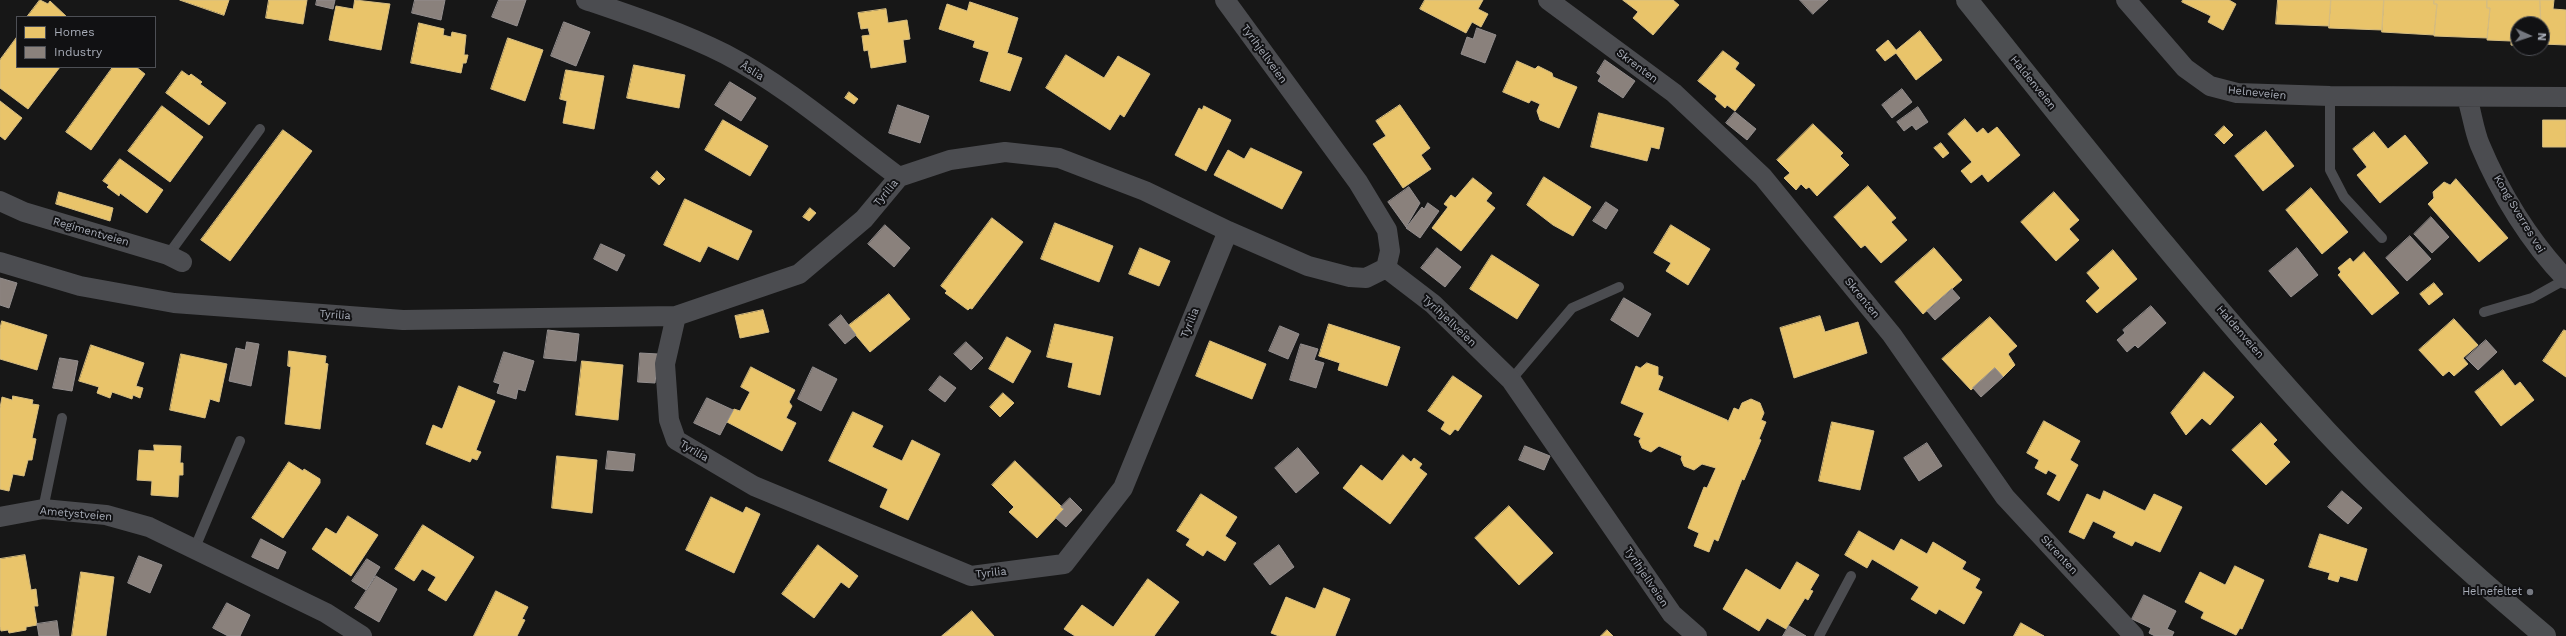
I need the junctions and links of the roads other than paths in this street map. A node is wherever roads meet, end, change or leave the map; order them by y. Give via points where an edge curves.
1 (586, 0) edge
2 (1225, 0) edge
3 (1548, 0) edge
4 (1967, 0) edge
5 (2126, 0) edge
6 (2330, 96) junction
7 (2566, 97) edge
8 (2467, 98) junction
9 (260, 129) dead end
10 (899, 177) junction
11 (0, 201) edge
12 (1228, 231) junction
13 (2382, 238) dead end
14 (175, 259) joint
15 (0, 262) edge
16 (1386, 268) junction
17 (2566, 279) edge
18 (1619, 287) dead end
19 (2484, 312) dead end
20 (676, 316) junction
21 (1511, 380) junction
22 (62, 418) dead end
23 (240, 441) dead end
24 (43, 509) junction
25 (0, 517) edge
26 (194, 550) junction
27 (1851, 576) dead end
28 (362, 636) edge
29 (1696, 636) edge
30 (1819, 636) edge
31 (2134, 636) edge
32 (2545, 636) edge

1 - 10 street, Åslia via 666,28 726,54 779,88
2 - 16 street, Tyrihjellveien via 1358,182 1387,230 1390,251
3 - 31 street, Skrenten via 1674,93 1763,177 1892,335 2005,497
4 - 32 main road, Haldenveien via 2174,256 2328,432 2474,575
5 - 6 street, Helneveien via 2185,68 2210,86 2237,93
6 - 8 street, Helneveien
6 - 13 lane via 2330,170 2344,197
7 - 8 street, Helneveien
8 - 17 street, Kong Sverres vei via 2480,144 2506,196 2548,261
9 - 14 lane
10 - 12 street, Tyrilia via 950,160 1005,152 1059,158 1145,191
10 - 20 street, Tyrilia via 864,219 799,274
11 - 14 street, Regimentveien via 24,212
12 - 16 street, Tyrilia via 1308,266 1350,277 1366,278
12 - 20 street, Tyrilia via 1123,488 1064,564 971,576 754,486 676,440 669,420 665,364
15 - 20 street, Tyrilia via 80,286 174,303 403,320
16 - 21 street, Tyrihjellveien via 1433,304
17 - 19 lane via 2532,298
18 - 21 lane via 1572,308
21 - 29 street, Tyrihjellveien via 1672,614
22 - 24 lane
23 - 26 lane
24 - 25 street, Ametystveien
24 - 26 street, Ametystveien via 106,515 149,527
26 - 28 street, Ametystveien via 326,613
27 - 30 lane

